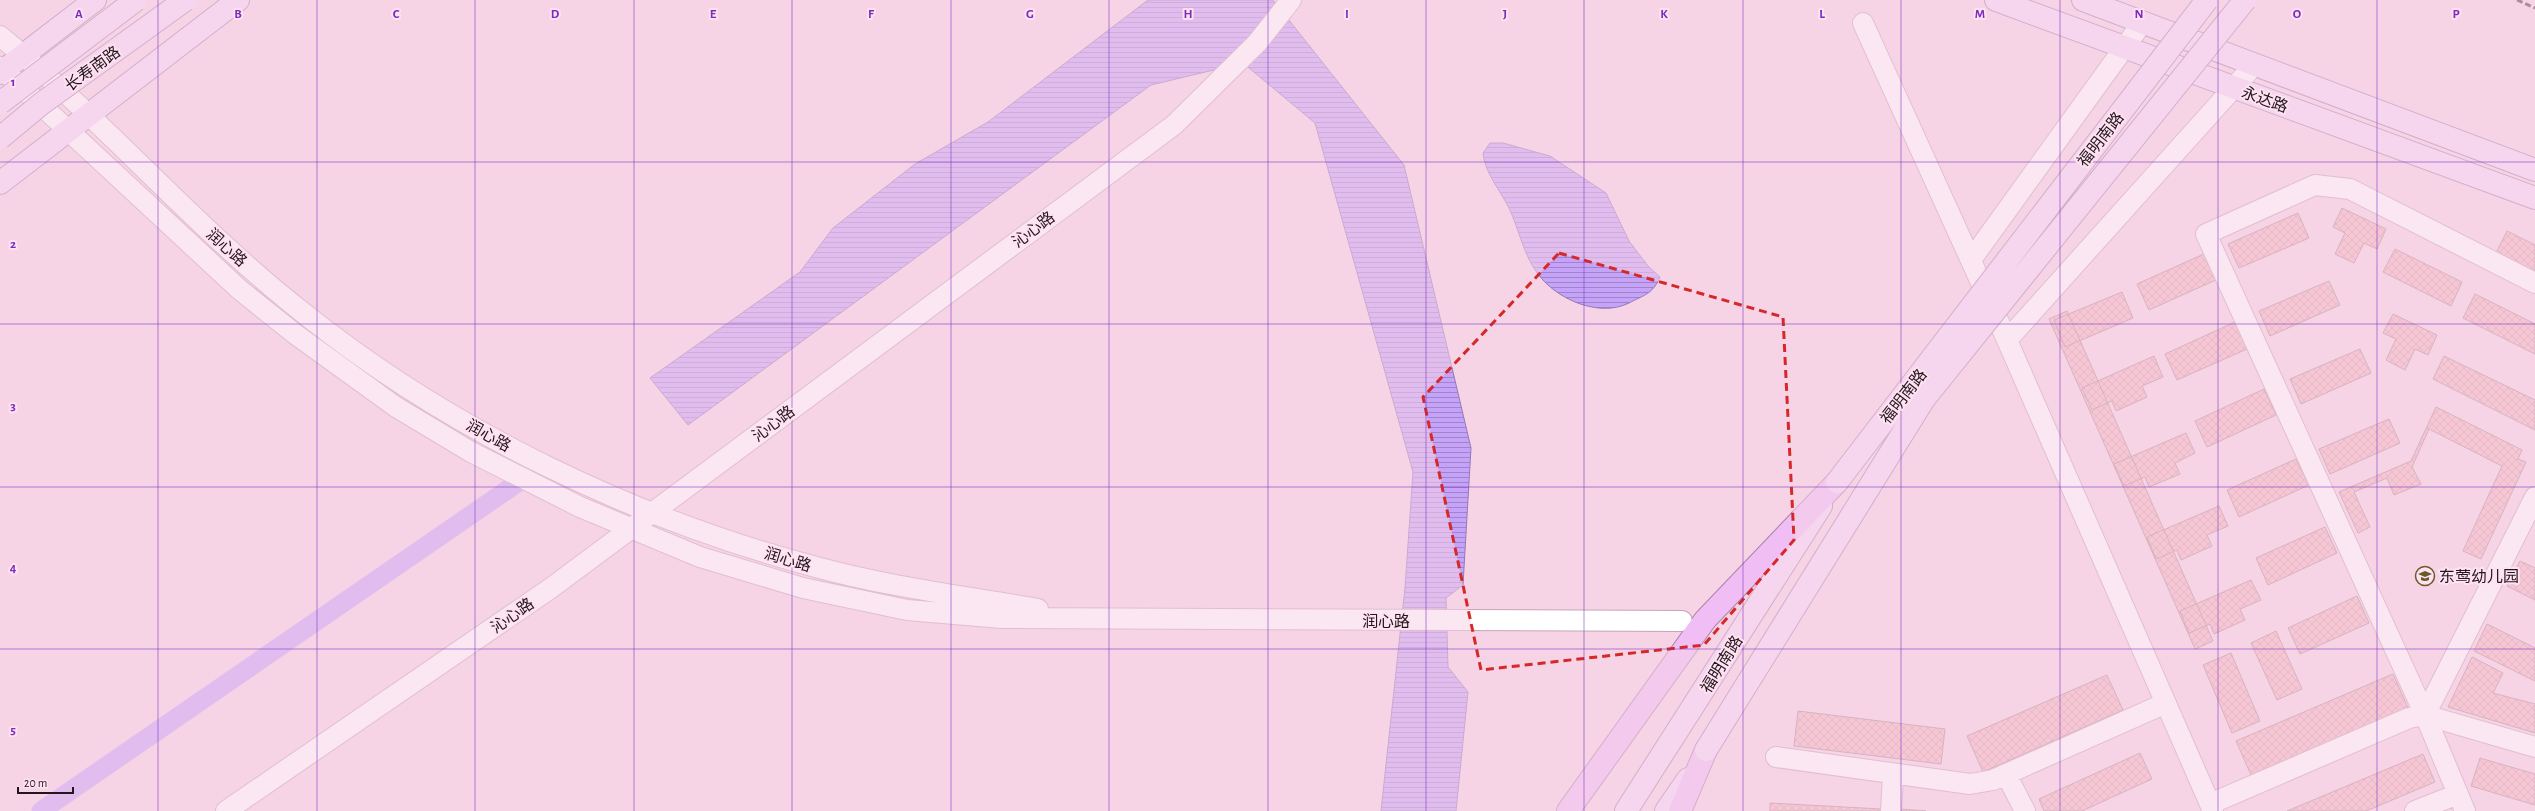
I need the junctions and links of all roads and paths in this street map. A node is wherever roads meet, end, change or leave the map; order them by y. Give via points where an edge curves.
1 (95, 0) edge
2 (136, 0) edge
3 (185, 0) edge
4 (238, 0) edge
5 (1291, 0) edge
6 (1996, 0) edge
7 (2083, 0) edge
8 (2207, 0) edge
9 (2245, 0) edge
10 (2142, 23) junction
11 (1863, 24) dead end
12 (0, 36) edge
13 (2124, 47) junction
14 (2254, 65) junction
15 (1, 70) edge
16 (2235, 88) junction
17 (0, 103) edge
18 (69, 130) junction
19 (0, 138) edge
20 (2535, 170) edge
21 (0, 183) edge
22 (2535, 198) edge
23 (1971, 260) junction
24 (2535, 283) edge
25 (2007, 340) junction
26 (1837, 482) junction
27 (2535, 497) edge
28 (652, 512) junction
29 (630, 529) junction
30 (1091, 618) junction
31 (1682, 621) dead end
32 (2166, 703) junction
33 (2426, 715) junction
34 (2535, 747) edge
35 (1706, 750) junction
36 (1776, 757) dead end
37 (2006, 774) junction
38 (1893, 775) junction
39 (2462, 803) edge
40 (2212, 808) edge
41 (226, 811) edge
42 (1568, 811) edge
43 (1626, 811) edge
44 (1666, 811) edge
45 (1680, 811) edge
46 (1891, 811) edge
47 (2025, 811) edge
48 (2416, 811) edge

1 - 15 main road
2 - 17 main road, 长寿南路, bridge
3 - 19 main road, 长寿南路, bridge via 41,104
4 - 18 main road
5 - 28 street, 沁心路 via 1257,43 1174,125
6 - 13 main road, 永达路
7 - 10 main road, 永达路
8 - 26 main road, 福明南路, bridge
9 - 35 main road, 福明南路, bridge via 1924,399
10 - 13 street
10 - 14 main road, 永达路
11 - 23 street
12 - 28 street, 润心路 via 149,172 216,239 306,316 415,393 588,486
13 - 16 main road, 永达路
13 - 23 street
14 - 16 street
14 - 20 main road, 永达路
15 - 18 street, 润心路
16 - 22 main road, 永达路
16 - 25 street
18 - 21 main road
18 - 29 street, 润心路 via 240,290 295,334 396,407 470,452
23 - 25 street
24 - 33 street via 2350,189 2315,185 2206,234
25 - 32 street
26 - 42 highway via 1705,620
26 - 43 main road, 福明南路
27 - 33 street
28 - 29 street, 沁心路
28 - 30 street, 润心路 via 718,537 816,568 921,591
29 - 30 street, 润心路 via 700,557 803,588 908,610 1002,618
29 - 41 street, 沁心路 via 550,588
30 - 31 street, 润心路
32 - 37 street
32 - 40 street
33 - 34 street
33 - 39 street
33 - 40 street via 2409,718
35 - 44 main road, 福明南路
35 - 45 highway
36 - 38 street via 1877,770
37 - 38 street via 1993,780 1970,784
37 - 47 street
38 - 46 street
39 - 48 street

